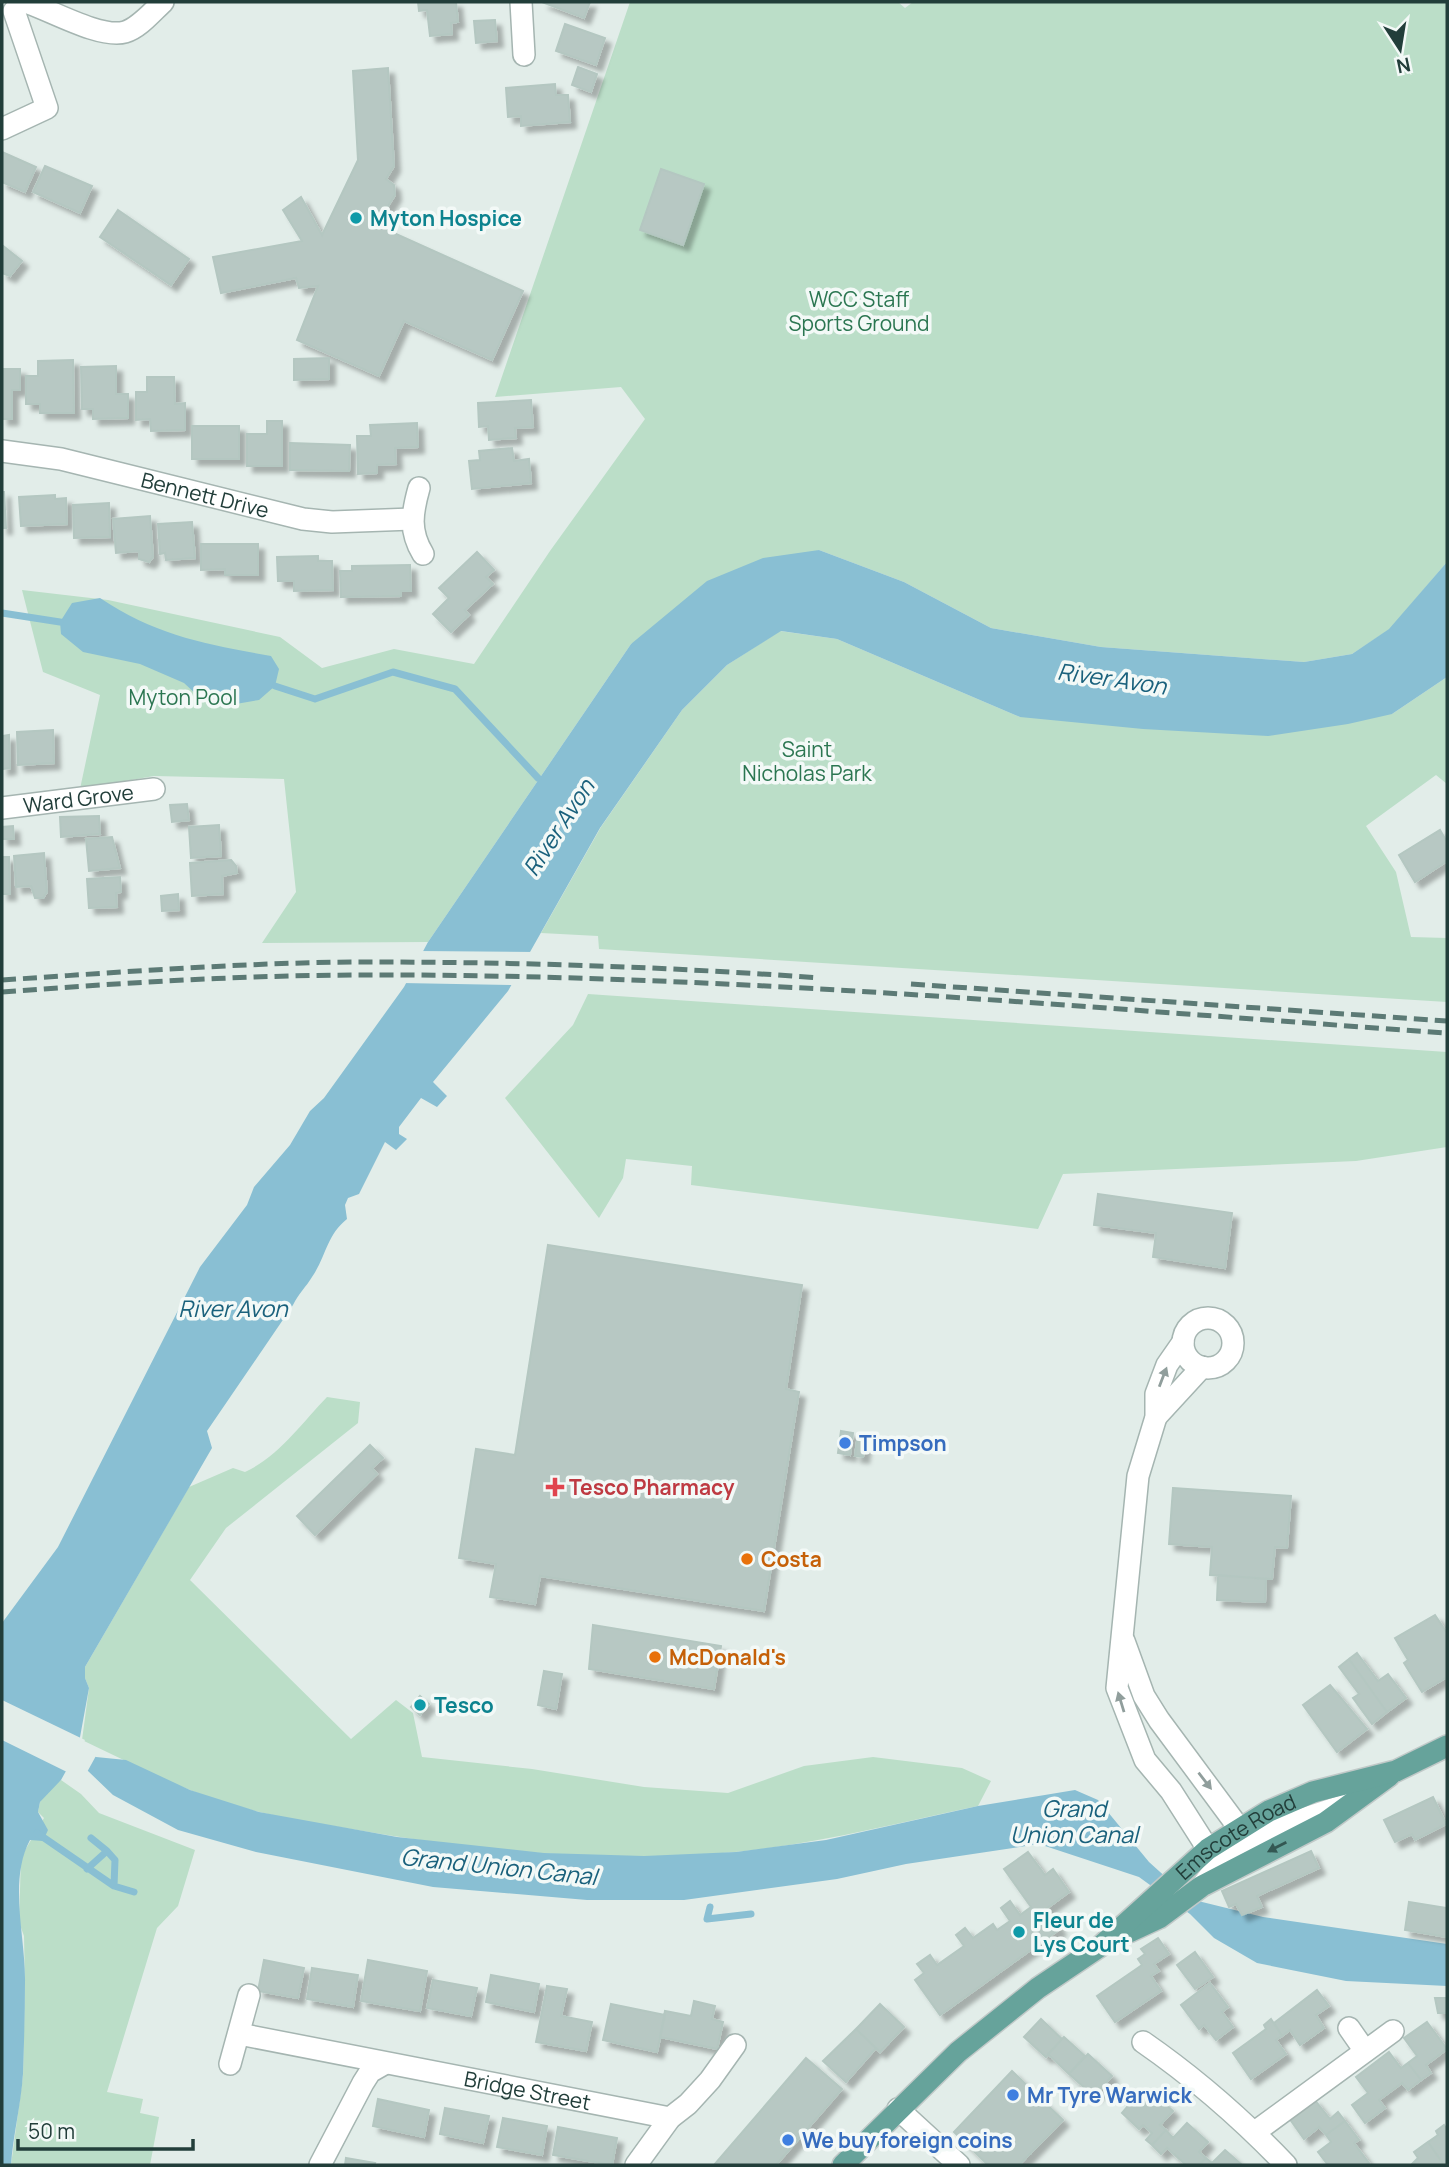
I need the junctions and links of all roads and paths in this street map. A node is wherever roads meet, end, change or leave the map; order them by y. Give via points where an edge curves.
1 (163, 2) edge
2 (522, 2) edge
3 (18, 5) edge
4 (2, 31) edge
5 (524, 55) dead end
6 (2, 128) edge
7 (2, 451) edge
8 (419, 488) dead end
9 (412, 519) junction
10 (423, 554) dead end
11 (154, 789) dead end
12 (2, 808) edge
13 (1183, 1342) junction
14 (1202, 1367) junction
15 (1156, 1416) junction
16 (1123, 1639) junction
17 (1447, 1746) edge
18 (1396, 1771) junction
19 (1357, 1801) junction
20 (1236, 1838) junction
21 (1208, 1849) junction
22 (1197, 1889) junction
23 (1152, 1913) junction
24 (249, 1995) dead end
25 (1349, 2028) dead end
26 (1393, 2031) dead end
27 (239, 2034) junction
28 (1143, 2042) dead end
29 (735, 2045) dead end
30 (1365, 2051) junction
31 (230, 2064) dead end
32 (384, 2064) junction
33 (898, 2109) junction
34 (670, 2118) junction
35 (1255, 2132) junction
36 (320, 2165) edge
37 (636, 2165) edge
38 (843, 2165) edge
39 (960, 2165) edge
40 (1286, 2165) edge

1 - 3 street via 136,26 108,33
2 - 5 street
3 - 4 street
3 - 6 street via 47,108
7 - 9 street, Bennett Drive via 61,459 303,519
8 - 9 street
9 - 10 street via 414,538
11 - 12 street, Ward Grove
13 - 14 street via 1188,1358
13 - 14 street via 1188,1328 1200,1319 1216,1319 1228,1328 1233,1342 1228,1357 1217,1366
15 -> 13 street via 1156,1394 1167,1365
14 - 15 street
15 - 16 street via 1136,1489
16 -> 20 street via 1144,1696
21 -> 16 street via 1133,1736 1117,1688
17 - 18 main road, Emscote Road
18 - 19 main road, Emscote Road
18 - 20 main road, Emscote Road via 1313,1792 1269,1811
19 - 20 street
19 -> 22 main road, Emscote Road
20 - 21 main road, Emscote Road
20 - 22 street
21 - 23 main road, Emscote Road via 1175,1878
22 - 23 main road, Emscote Road
23 - 33 main road, Emscote Road via 1038,1988
24 - 27 street
25 - 30 street
26 - 30 street
27 - 31 street
27 - 32 street, Bridge Street
28 - 35 street via 1186,2072
29 - 34 street via 703,2088
30 - 35 street
32 - 34 street, Bridge Street
32 - 36 street via 363,2083
33 - 38 main road, Emscote Road
33 - 39 street
34 - 37 street
35 - 40 street

